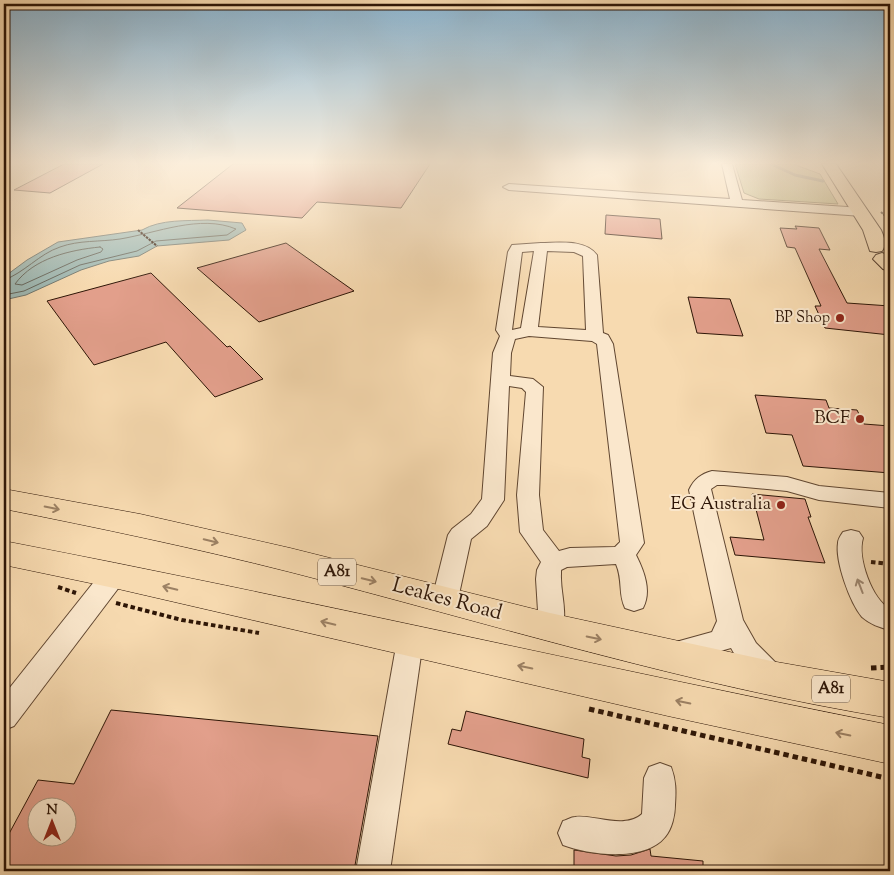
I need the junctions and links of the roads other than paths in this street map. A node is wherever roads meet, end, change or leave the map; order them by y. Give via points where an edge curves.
1 (772, 205) edge
2 (865, 205) edge
3 (870, 210) junction
4 (890, 229) edge
5 (541, 248) junction
6 (886, 256) edge
7 (529, 331) junction
8 (508, 336) junction
9 (595, 336) junction
10 (501, 380) junction
11 (4, 499) edge
12 (890, 500) edge
13 (851, 538) dead end
14 (4, 553) edge
15 (623, 553) junction
16 (554, 562) junction
17 (105, 587) junction
18 (445, 599) junction
19 (634, 600) dead end
20 (730, 620) junction
21 (890, 620) edge
22 (550, 628) junction
23 (410, 641) junction
24 (669, 654) junction
25 (771, 678) junction
26 (890, 700) edge
27 (4, 717) edge
28 (890, 745) edge
29 (660, 778) dead end
30 (575, 834) dead end
31 (373, 871) edge

1 - 3 street
2 - 3 main road
3 - 4 main road via 881,217
3 - 6 main road via 876,239
5 - 7 street
5 - 8 street via 517,248 515,252 504,330
5 - 9 street via 584,250 590,255
7 - 8 street
7 - 9 street
8 - 10 street via 502,354
9 - 15 street via 605,344 632,543
10 - 16 street via 534,387 528,495 532,532
10 - 18 street via 493,500 479,520 460,535
11 -> 18 highway, Leakes Road / A81 via 149,527
12 - 20 street via 819,493 784,476 712,478 702,485 700,490
21 -> 13 street via 867,604 854,569 849,546
14 - 17 highway, A81
15 - 16 street via 612,557 575,556
15 - 19 street via 633,575
16 - 22 street via 548,573 552,607
23 -> 17 highway, A81
17 - 27 street
18 - 22 highway, Leakes Road / A81
20 - 24 street via 726,636 720,641
20 - 25 street via 746,651
22 -> 24 highway, Leakes Road / A81
28 -> 23 highway, A81
23 - 31 street
24 - 25 highway, Leakes Road / A81
25 - 26 highway, Leakes Road / A81
29 - 30 street via 655,824 642,834 606,837

